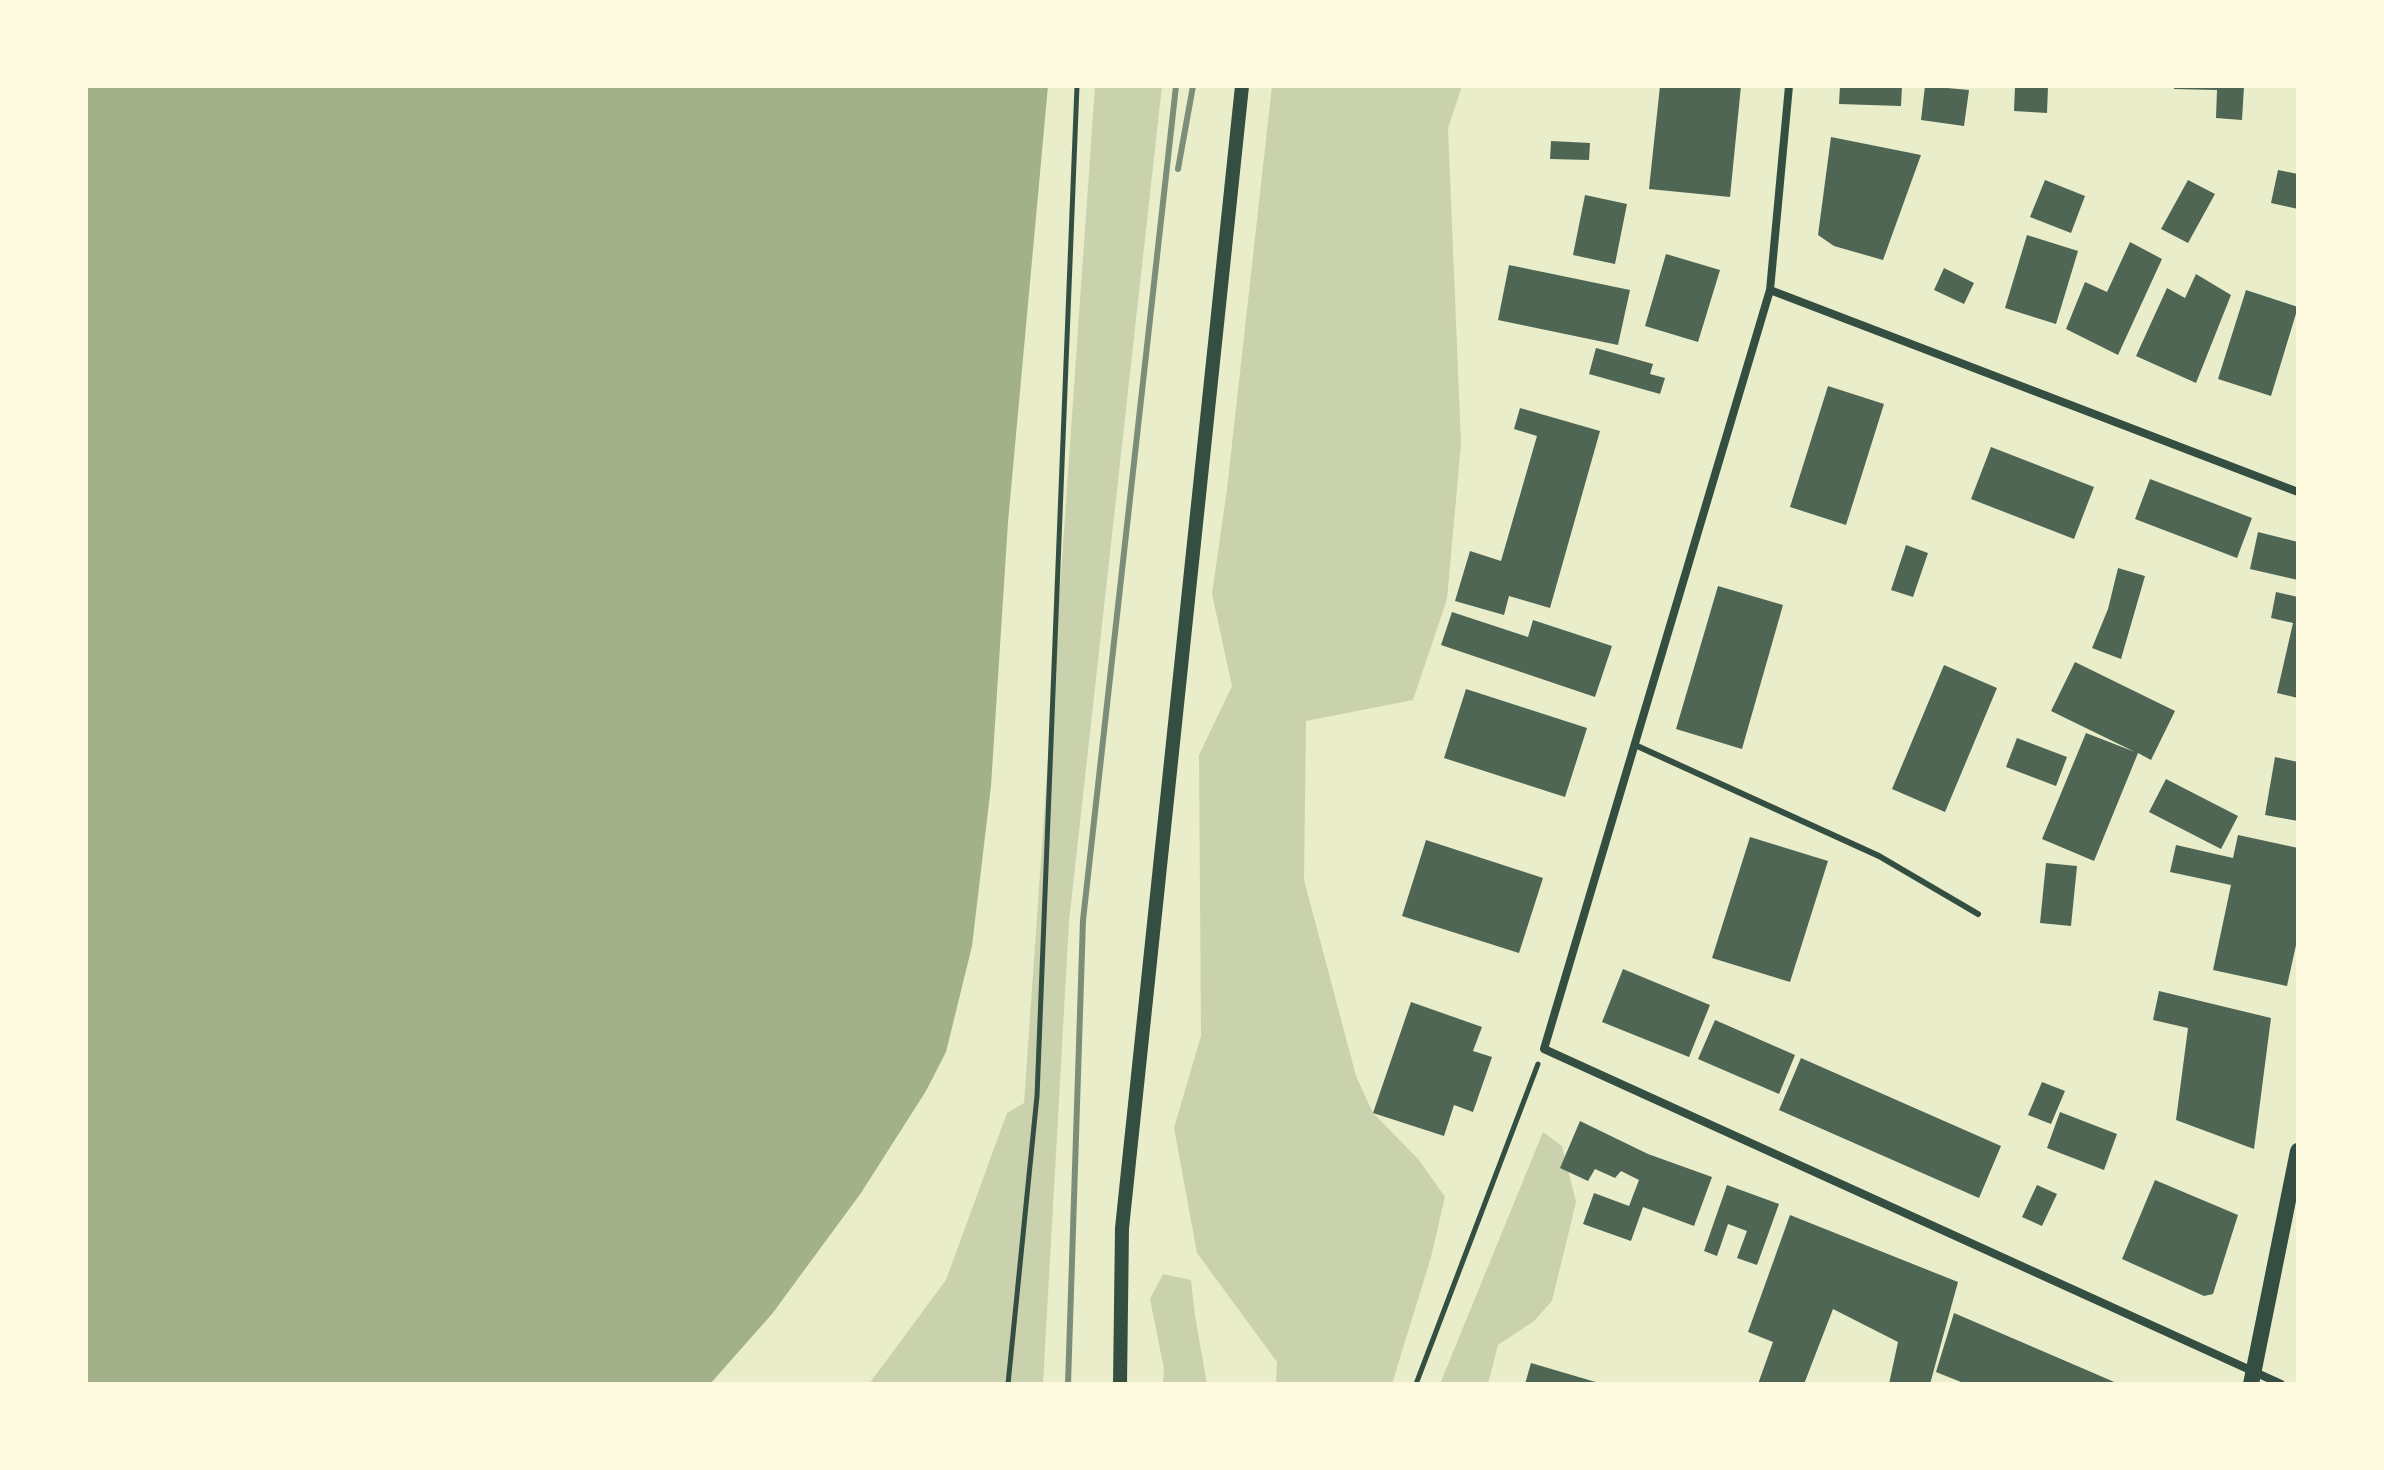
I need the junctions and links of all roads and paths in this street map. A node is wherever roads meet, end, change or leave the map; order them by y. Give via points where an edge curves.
1 (1077, 86) edge
2 (1242, 86) edge
3 (1789, 86) edge
4 (1770, 290) junction
5 (2298, 492) edge
6 (1635, 745) junction
7 (1978, 914) dead end
8 (1544, 1049) junction
9 (2298, 1151) edge
10 (2252, 1378) edge
11 (1008, 1384) edge
12 (1120, 1384) edge
13 (1416, 1384) edge
14 (2281, 1384) edge

1 - 11 path via 1037,1096
2 - 12 street via 1122,1228
3 - 4 street
4 - 5 street
4 - 6 street
6 - 7 lane via 1879,856
6 - 8 street
8 - 10 street
8 - 13 path
9 - 10 main road
10 - 14 street

